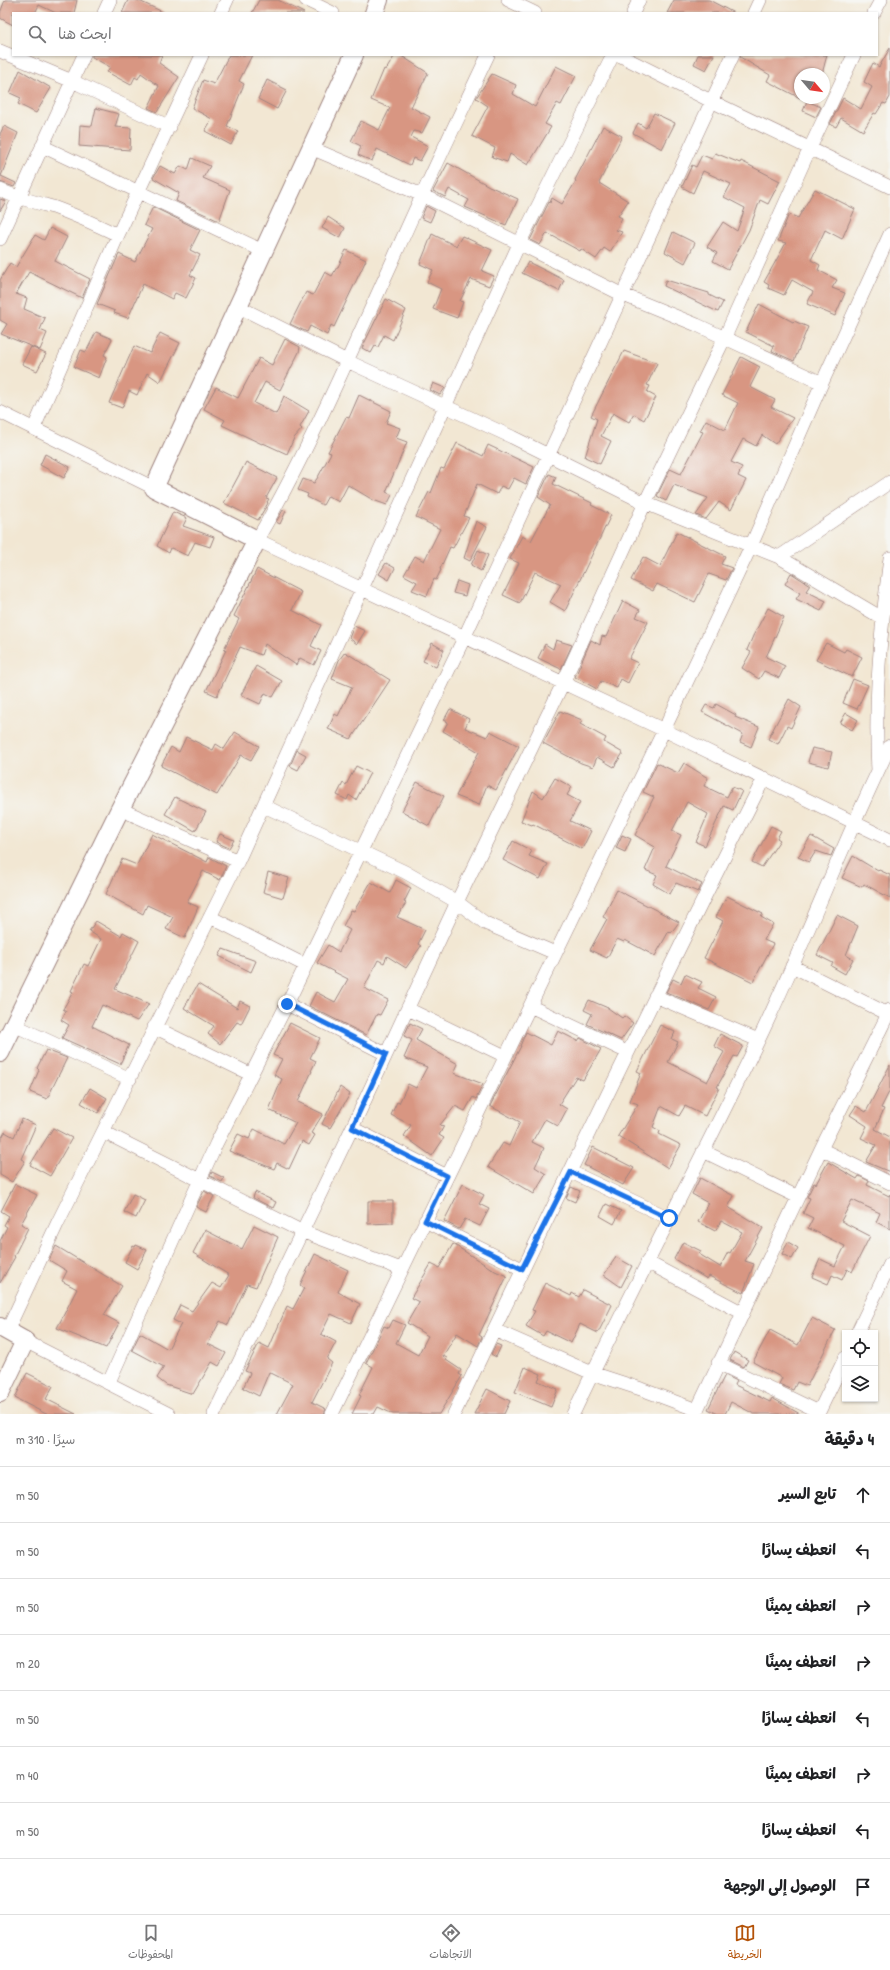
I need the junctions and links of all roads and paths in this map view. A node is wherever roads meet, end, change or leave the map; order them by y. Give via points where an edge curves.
1 (110, 0) edge
2 (227, 0) edge
3 (306, 0) edge
4 (380, 0) edge
5 (639, 0) edge
6 (760, 0) edge
7 (881, 0) edge
8 (511, 4) edge
9 (104, 12) edge
10 (221, 12) edge
11 (331, 12) edge
12 (374, 12) edge
13 (532, 12) edge
14 (633, 12) edge
15 (754, 12) edge
16 (875, 12) edge
17 (0, 50) edge
18 (12, 55) edge
19 (14, 56) edge
20 (84, 56) edge
21 (202, 56) edge
22 (354, 56) edge
23 (488, 56) edge
24 (613, 56) edge
25 (620, 56) edge
26 (733, 56) edge
27 (854, 56) edge
28 (72, 81) junction
29 (711, 101) junction
30 (170, 127) junction
31 (42, 146) junction
32 (311, 148) junction
33 (810, 148) junction
34 (890, 187) edge
35 (0, 190) edge
36 (139, 192) junction
37 (422, 195) junction
38 (19, 199) junction
39 (890, 234) edge
40 (118, 235) junction
41 (0, 239) edge
42 (519, 244) junction
43 (263, 251) junction
44 (622, 294) junction
45 (238, 307) junction
46 (725, 338) junction
47 (347, 361) junction
48 (822, 383) junction
49 (446, 407) junction
50 (0, 412) edge
51 (34, 428) junction
52 (548, 456) junction
53 (890, 482) edge
54 (154, 488) junction
55 (645, 503) junction
56 (257, 540) junction
57 (751, 546) junction
58 (779, 557) junction
59 (890, 558) edge
60 (362, 588) junction
61 (882, 618) junction
62 (465, 636) junction
63 (563, 683) junction
64 (664, 730) junction
65 (890, 746) edge
66 (878, 771) junction
67 (764, 778) junction
68 (264, 806) junction
69 (120, 809) junction
70 (854, 822) junction
71 (890, 840) edge
72 (360, 850) junction
73 (238, 861) junction
74 (457, 902) junction
75 (210, 916) junction
76 (555, 953) junction
77 (304, 965) junction
78 (792, 966) junction
79 (655, 996) junction
80 (287, 1004) junction
81 (530, 1006) junction
82 (408, 1009) junction
83 (889, 1012) edge
84 (14, 1025) junction
85 (154, 1027) junction
86 (758, 1040) junction
87 (627, 1052) junction
88 (0, 1053) edge
89 (386, 1054) junction
90 (505, 1056) junction
91 (250, 1074) junction
92 (130, 1079) junction
93 (352, 1128) junction
94 (104, 1132) junction
95 (821, 1149) junction
96 (703, 1152) junction
97 (571, 1172) junction
98 (447, 1176) junction
99 (200, 1182) junction
100 (890, 1183) edge
101 (798, 1197) junction
102 (669, 1218) junction
103 (425, 1221) junction
104 (301, 1231) junction
105 (647, 1262) junction
106 (890, 1264) edge
107 (401, 1269) junction
108 (522, 1269) junction
109 (743, 1313) junction
110 (3, 1329) edge
111 (494, 1330) junction
112 (858, 1330) edge
113 (25, 1341) junction
114 (718, 1362) junction
115 (842, 1364) edge
116 (592, 1373) junction
117 (109, 1382) junction
118 (0, 1393) edge
119 (696, 1412) edge
120 (818, 1413) edge
121 (169, 1414) edge
122 (214, 1414) edge
123 (332, 1414) edge
124 (454, 1414) edge
125 (573, 1414) edge

1 - 9 street
2 - 10 street
3 - 11 street
4 - 12 main road
5 - 14 street
6 - 15 street
7 - 16 street
8 - 13 street
17 - 18 street
19 - 28 street
20 - 28 street
21 - 30 street
22 - 32 main road
23 - 37 street
24 - 42 street
25 - 29 street
26 - 29 street
27 - 33 street
28 - 30 street
28 - 31 street
29 - 33 street
29 - 44 street
30 - 36 street
31 - 36 street
31 - 38 street
32 - 37 street
32 - 43 main road
33 - 34 street
33 - 46 street
35 - 38 street
36 - 40 street
36 - 43 street
37 - 42 street
37 - 47 street
38 - 40 street via 53,208
38 - 41 street
39 - 48 street
40 - 51 street
42 - 44 street
42 - 49 street
43 - 45 main road
44 - 46 street
44 - 52 street
45 - 47 street
45 - 54 main road
46 - 48 street
46 - 55 street
47 - 49 street
47 - 56 street via 283,495
48 - 57 street
49 - 52 street
49 - 60 street
50 - 51 street
51 - 54 street
52 - 55 street
52 - 62 street
53 - 58 street
54 - 56 main road
55 - 57 street
55 - 63 street
56 - 60 street
56 - 69 main road
57 - 58 street
57 - 64 street
58 - 61 street
59 - 61 street
60 - 62 street
60 - 68 street
61 - 66 street via 877,704
62 - 63 street
62 - 72 street
63 - 64 street
63 - 74 street
64 - 67 street
64 - 76 street
65 - 66 street
66 - 70 street
67 - 70 street
67 - 79 street
68 - 72 street
68 - 73 street
69 - 73 street
69 - 84 main road
70 - 71 street
70 - 78 street
72 - 74 street via 426,883
72 - 77 street
73 - 75 street
74 - 76 street via 484,923
74 - 82 street
75 - 77 street
75 - 85 street
76 - 81 street
77 - 80 street
78 - 83 street
78 - 86 street
79 - 86 street
79 - 87 street
80 - 89 street
80 - 91 street
81 - 87 street
81 - 90 street
82 - 89 street
82 - 90 street
83 - 95 street
84 - 88 main road
84 - 92 street
85 - 91 street
85 - 92 street
86 - 96 street
87 - 97 street
89 - 93 street
90 - 98 street
91 - 99 street
92 - 94 street
93 - 98 street
93 - 104 street
94 - 99 street
94 - 110 street
95 - 100 street
95 - 101 street
96 - 101 street
96 - 102 street
97 - 102 street
97 - 108 street
98 - 103 street
99 - 104 street
99 - 117 street
101 - 109 street
102 - 105 street
103 - 107 street
103 - 108 street
104 - 107 street
104 - 122 street
105 - 109 street
105 - 116 street
106 - 112 street
107 - 123 street
108 - 111 street
109 - 114 street
110 - 113 main road
111 - 116 street
111 - 124 street
113 - 117 street
113 - 118 main road
114 - 119 street
114 - 120 street
115 - 120 street
116 - 119 street via 641,1389
116 - 125 street
117 - 121 street

